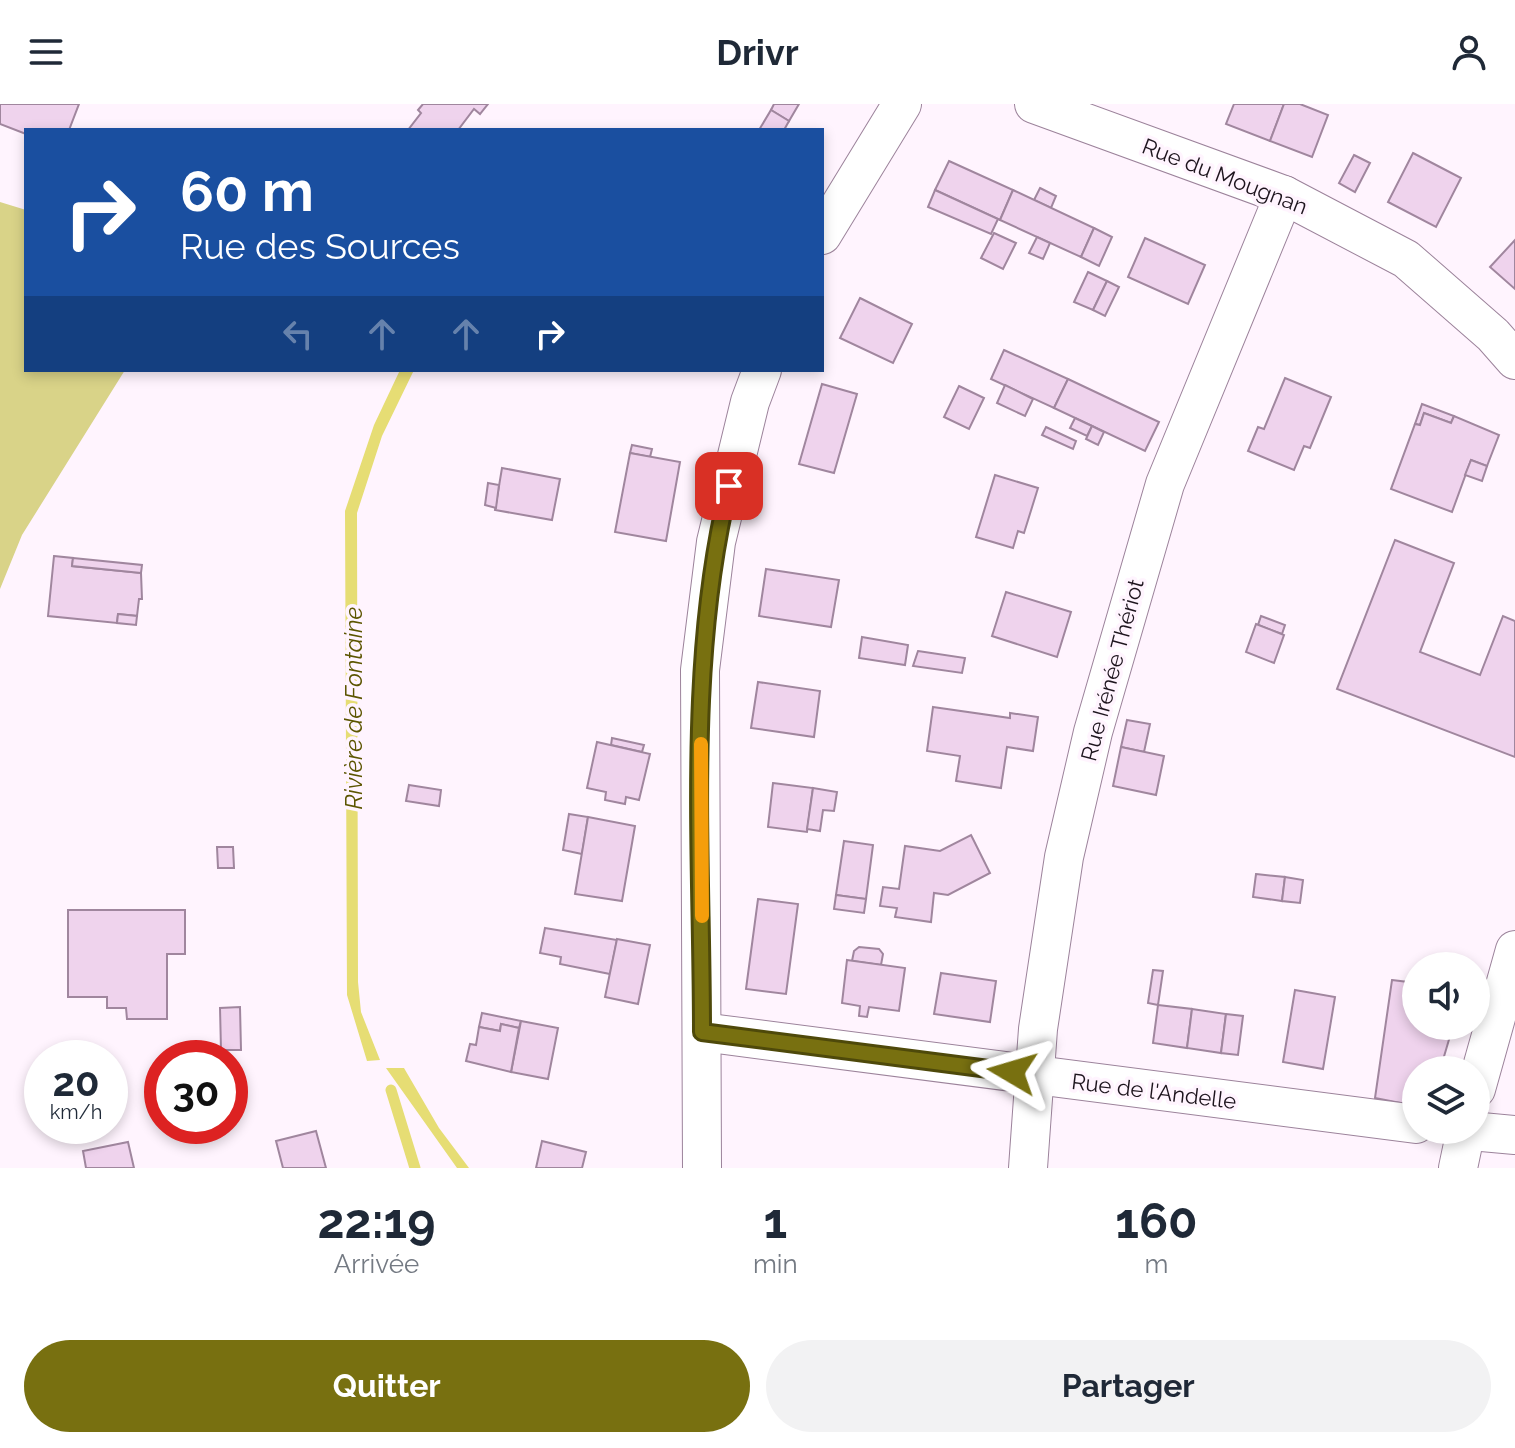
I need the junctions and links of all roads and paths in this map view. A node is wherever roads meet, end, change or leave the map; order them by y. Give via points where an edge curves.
1 (902, 104) edge
2 (1034, 104) edge
3 (1284, 195) junction
4 (824, 232) edge
5 (1515, 360) edge
6 (761, 372) edge
7 (1515, 950) edge
8 (702, 1032) junction
9 (1485, 1056) edge
10 (1034, 1075) junction
11 (1402, 1122) edge
12 (1490, 1133) edge
13 (1515, 1135) edge
14 (1462, 1144) edge
15 (702, 1168) edge
16 (1028, 1168) edge
17 (1458, 1168) edge

1 - 4 street
2 - 3 street, Rue du Mougnan
3 - 5 street, Rue du Mougnan via 1406,259
3 - 10 street, Rue Irénée Thériot via 1165,484 1093,732 1064,857
6 - 8 street via 716,542 700,670
7 - 9 street
8 - 10 street, Rue de l'Andelle
8 - 15 street
10 - 11 street, Rue de l'Andelle
10 - 16 street, Rue Irénée Thériot
12 - 13 street
14 - 17 street

